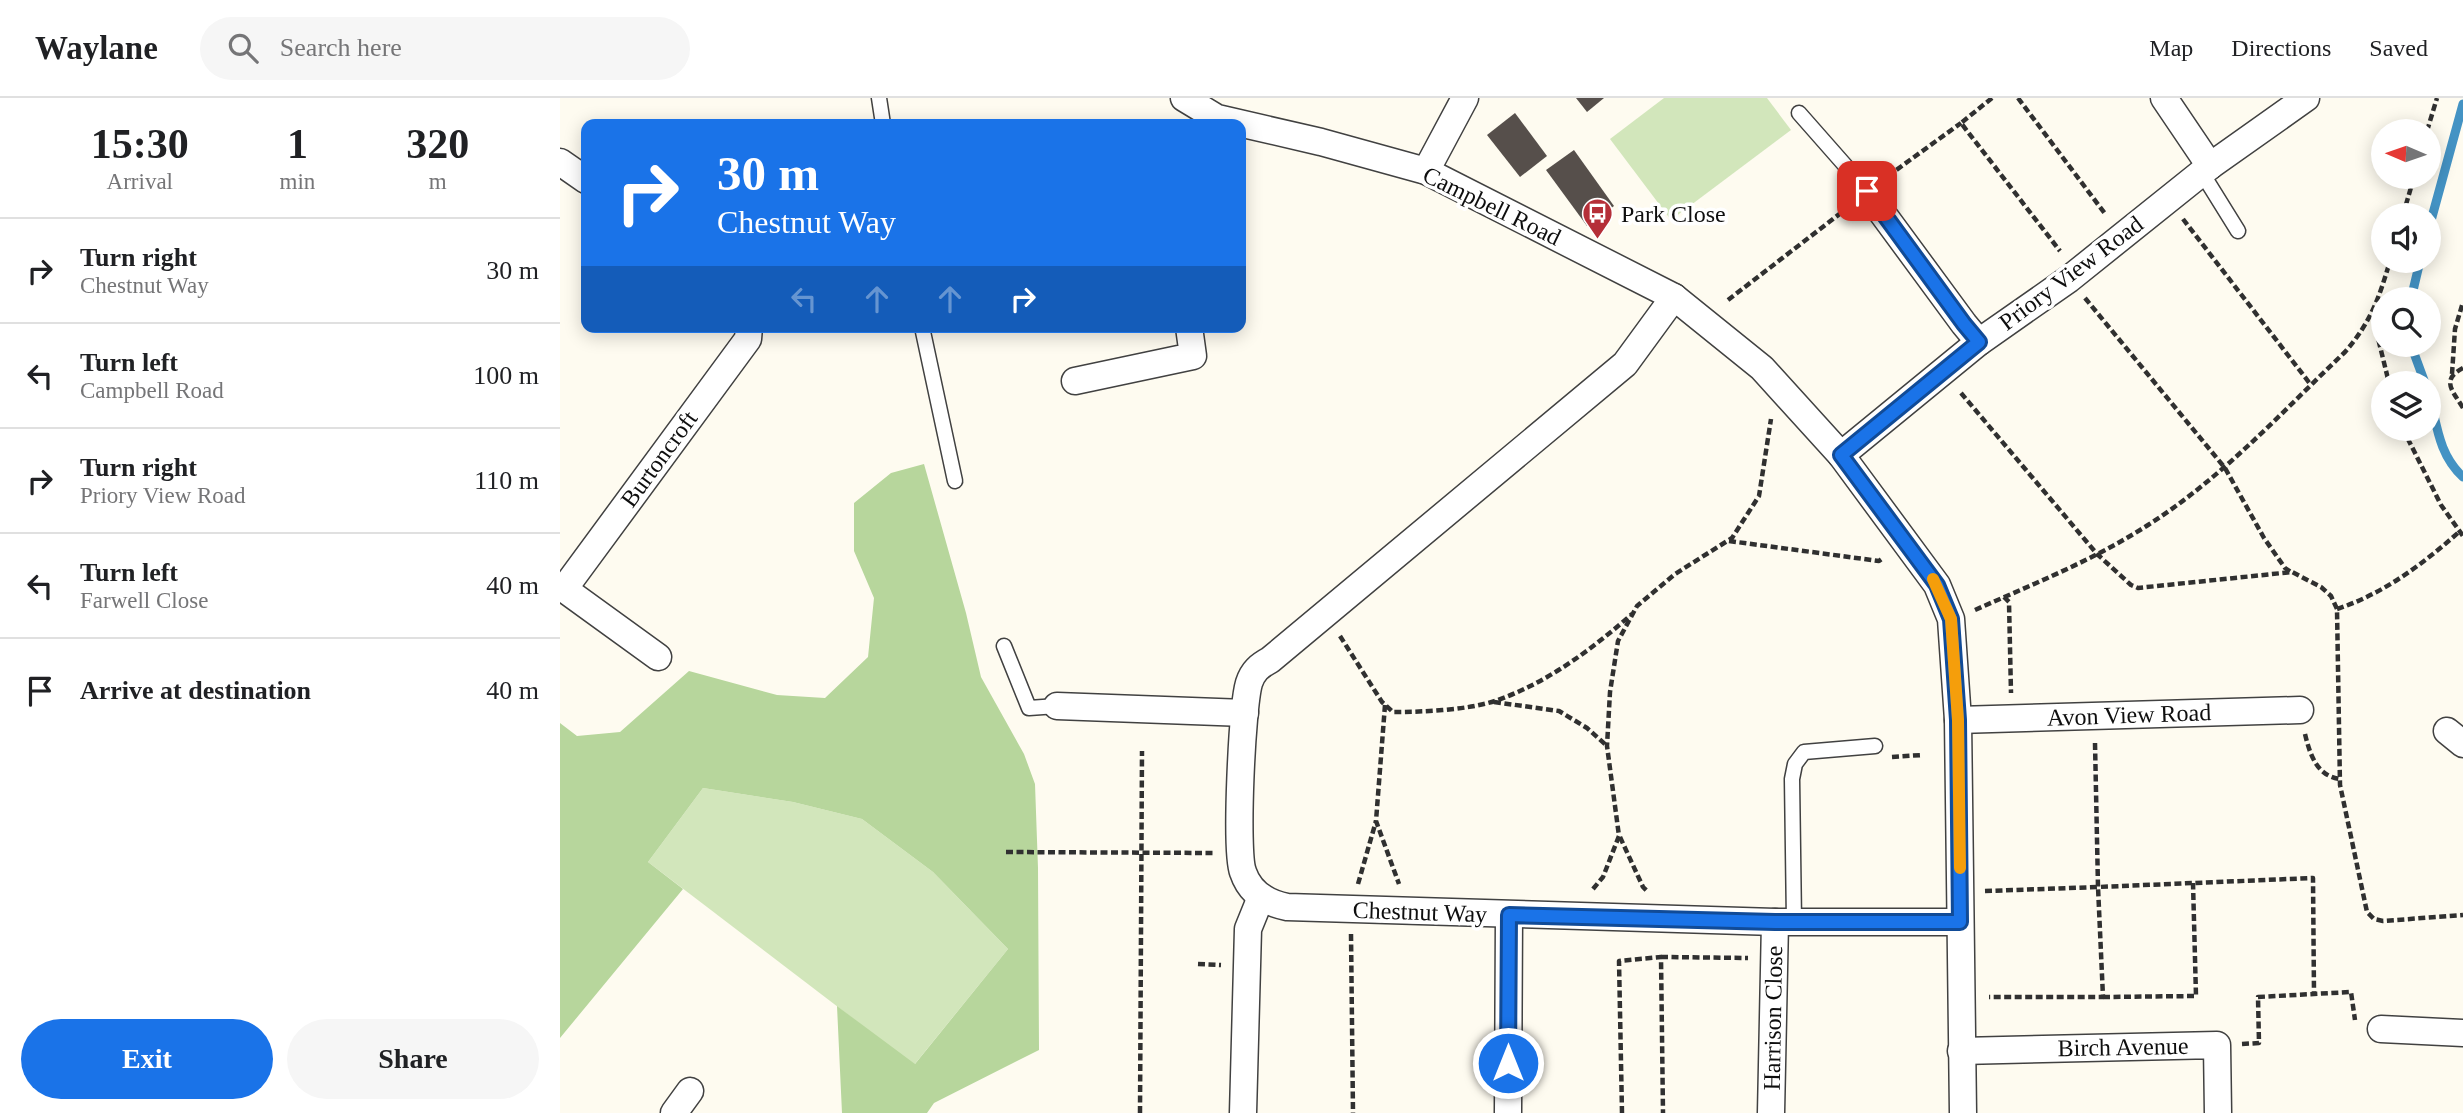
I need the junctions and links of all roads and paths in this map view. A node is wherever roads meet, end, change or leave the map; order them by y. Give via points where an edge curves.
1 (878, 98) edge
2 (1184, 98) edge
3 (1465, 98) edge
4 (1992, 98) edge
5 (2018, 98) edge
6 (2164, 98) edge
7 (2306, 98) edge
8 (2437, 98) edge
9 (1799, 113) dead end
10 (882, 119) edge
11 (1214, 119) edge
12 (2431, 119) edge
13 (1961, 122) junction
14 (1246, 127) edge
15 (560, 162) edge
16 (2206, 169) junction
17 (1426, 171) junction
18 (581, 177) edge
19 (1863, 186) junction
20 (2168, 200) junction
21 (2107, 217) dead end
22 (2238, 231) dead end
23 (2060, 252) dead end
24 (2069, 279) junction
25 (1674, 297) junction
26 (1728, 300) dead end
27 (2463, 302) edge
28 (2371, 315) edge
29 (748, 333) edge
30 (923, 333) edge
31 (1190, 333) edge
32 (1979, 342) junction
33 (2463, 368) edge
34 (1943, 372) junction
35 (2452, 374) junction
36 (1074, 381) dead end
37 (1776, 383) junction
38 (2311, 385) junction
39 (2463, 408) edge
40 (2409, 441) edge
41 (1841, 455) junction
42 (2225, 468) junction
43 (955, 481) dead end
44 (2461, 534) edge
45 (1728, 541) junction
46 (1906, 543) junction
47 (2097, 554) junction
48 (2292, 572) junction
49 (562, 587) edge
50 (2004, 597) junction
51 (2337, 609) junction
52 (1635, 611) junction
53 (1325, 614) junction
54 (1951, 619) junction
55 (1004, 646) dead end
56 (658, 657) dead end
57 (1493, 702) junction
58 (1385, 704) junction
59 (1057, 706) joint
60 (2300, 710) joint
61 (1245, 713) junction
62 (2094, 716) junction
63 (2012, 719) junction
64 (1958, 720) junction
65 (1607, 746) junction
66 (1875, 746) joint
67 (1142, 751) dead end
68 (1922, 755) dead end
69 (2340, 779) junction
70 (1376, 821) junction
71 (1619, 836) junction
72 (1006, 852) dead end
73 (1142, 854) junction
74 (1199, 854) dead end
75 (2193, 883) junction
76 (2098, 887) junction
77 (1960, 891) junction
78 (1261, 897) junction
79 (1355, 909) junction
80 (1411, 911) junction
81 (1509, 915) junction
82 (2463, 915) edge
83 (1572, 916) junction
84 (1670, 919) junction
85 (1784, 922) junction
86 (1960, 922) junction
87 (1661, 957) junction
88 (1774, 958) junction
89 (2314, 994) junction
90 (1961, 997) junction
91 (2104, 997) junction
92 (2381, 1028) joint
93 (2463, 1033) edge
94 (2217, 1045) junction
95 (1961, 1051) junction
96 (690, 1091) dead end
97 (674, 1113) edge
98 (1140, 1113) edge
99 (1243, 1113) edge
100 (1353, 1113) edge
101 (1508, 1113) edge
102 (1622, 1113) edge
103 (1662, 1113) edge
104 (1771, 1113) edge
105 (1963, 1113) edge
106 (2218, 1113) edge

1 - 10 lane
2 - 11 street, Campbell Road
3 - 17 street
4 - 13 path
5 - 21 path
6 - 16 street
7 - 16 street, Priory View Road
8 - 12 path
9 - 19 lane
13 - 19 path
13 - 23 path
14 - 17 street, Campbell Road
15 - 18 street
16 - 20 street, Priory View Road
16 - 22 lane
17 - 25 street, Campbell Road
19 - 26 path
19 - 32 street
20 - 24 street, Priory View Road
20 - 38 path
24 - 32 street, Priory View Road
24 - 42 path
25 - 37 street, Campbell Road
25 - 53 street via 1625,364
27 - 35 path via 2455,329
28 - 38 path via 2362,331
29 - 49 street, Burtoncroft
30 - 43 lane
31 - 36 street via 1193,356
32 - 34 street, Priory View Road
33 - 35 path
34 - 41 street, Priory View Road
34 - 47 path
35 - 39 path via 2451,386
37 - 41 street, Campbell Road
37 - 45 path via 1759,496
38 - 42 path
40 - 44 path
41 - 46 street, Campbell Road
42 - 47 path via 2148,525
42 - 48 path via 2275,556
44 - 51 path via 2409,572
45 - 46 path via 1879,561
45 - 52 path via 1675,574
46 - 54 street, Campbell Road via 1937,585
47 - 48 path via 2138,588
47 - 50 path
48 - 51 path via 2321,587
49 - 56 street, Burtoncroft
50 - 54 path
50 - 63 path via 2009,602
51 - 69 path
52 - 57 path via 1601,641 1542,681
52 - 65 path via 1618,641
53 - 58 path
53 - 61 street via 1256,668
54 - 64 street, Campbell Road
55 - 59 lane via 1029,708
57 - 58 path via 1424,712 1393,712
57 - 65 path via 1559,711
58 - 70 path
59 - 61 street
60 - 62 street, Avon View Road
60 - 69 path via 2309,750 2320,769 2327,777
61 - 78 street via 1239,842 1242,871
62 - 63 street, Avon View Road
62 - 76 path
63 - 64 street, Avon View Road
64 - 77 street, Campbell Road
65 - 71 path
66 - 68 path via 1892,758
66 - 85 lane via 1804,752 1795,764
67 - 73 path
69 - 82 path via 2367,912 2383,921
70 - 79 path
70 - 80 path
71 - 83 path via 1602,877
71 - 84 path via 1643,887
72 - 73 path
73 - 74 path
73 - 98 path
75 - 76 path
75 - 89 path via 2313,878
75 - 91 path via 2196,996
76 - 77 path
76 - 91 path
77 - 86 street, Campbell Road
78 - 79 street, Chestnut Way via 1287,907
78 - 99 street via 1248,929
79 - 80 street, Chestnut Way
79 - 100 path via 1351,931
80 - 81 street, Chestnut Way
81 - 83 street, Chestnut Way
81 - 101 street
83 - 84 street, Chestnut Way
84 - 85 street, Chestnut Way
85 - 86 street, Chestnut Way
85 - 88 street, Harrison Close
86 - 90 street, Campbell Road
87 - 88 path
87 - 102 path via 1619,961
87 - 103 path
88 - 104 street, Harrison Close
89 - 92 path via 2351,992 2357,1031
89 - 94 path via 2258,998 2259,1043
90 - 91 path
90 - 95 street, Campbell Road
92 - 93 street
94 - 95 street, Birch Avenue
94 - 106 street, Birch Avenue
95 - 105 street, Campbell Road
96 - 97 street

